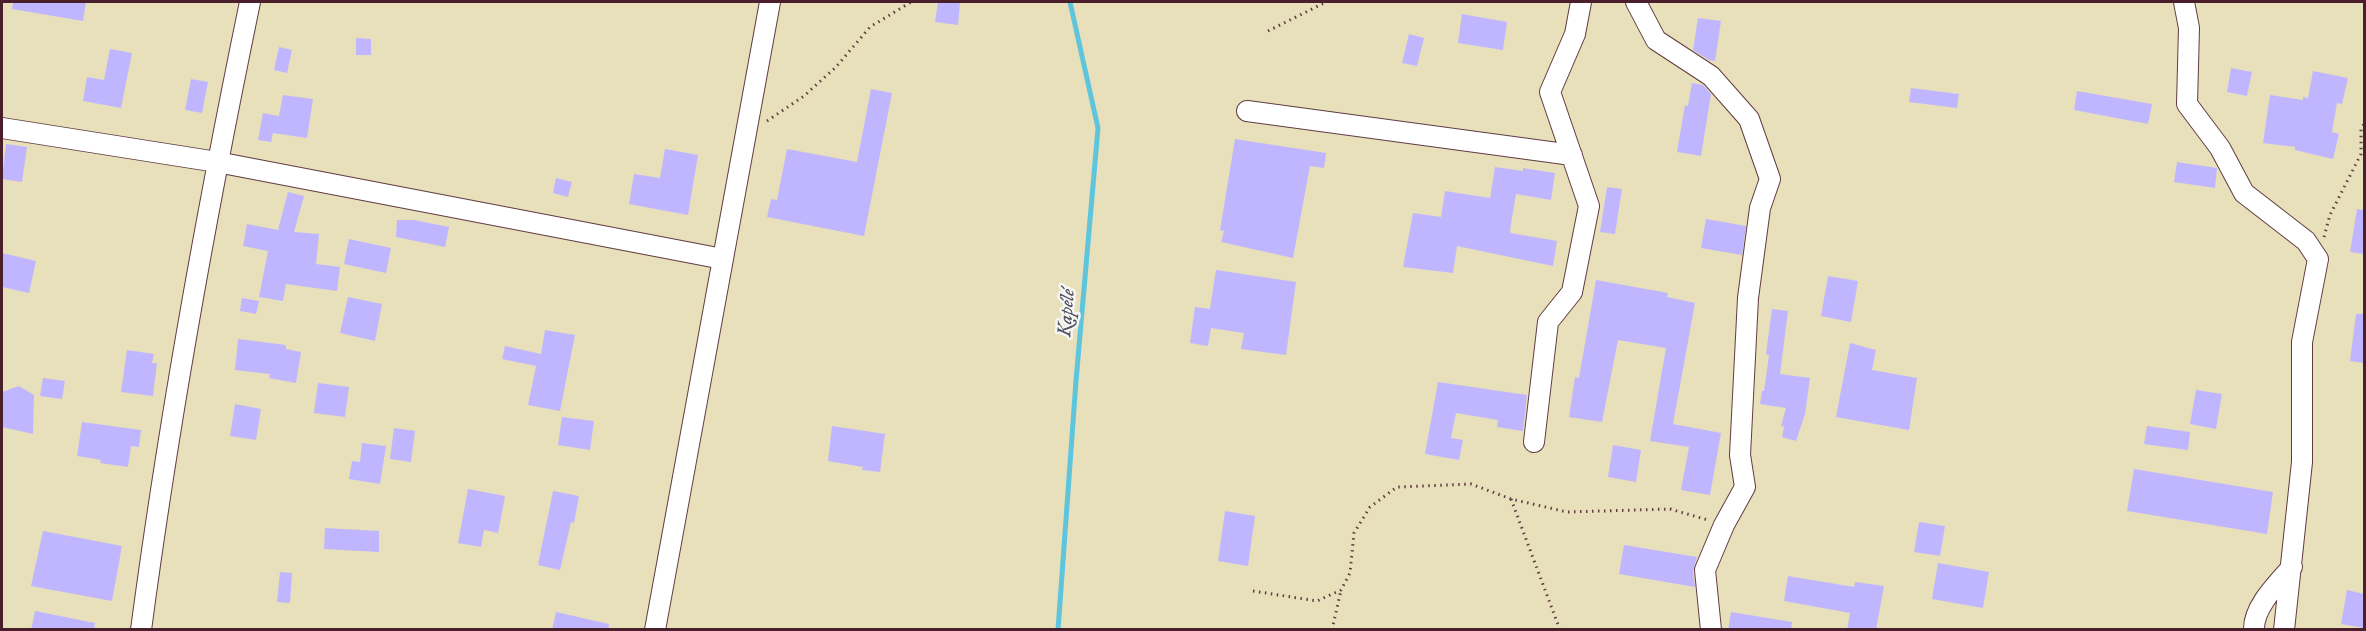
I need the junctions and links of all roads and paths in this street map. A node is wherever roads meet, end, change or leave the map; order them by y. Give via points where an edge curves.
1 (250, 2) edge
2 (770, 2) edge
3 (911, 2) edge
4 (1326, 2) edge
5 (1581, 2) edge
6 (1636, 2) edge
7 (2184, 2) edge
8 (1268, 31) dead end
9 (1247, 111) dead end
10 (2364, 124) edge
11 (2, 128) edge
12 (746, 135) junction
13 (1572, 155) junction
14 (217, 162) junction
15 (723, 260) junction
16 (2318, 260) junction
17 (1534, 442) dead end
18 (1511, 499) junction
19 (1724, 525) junction
20 (2292, 566) junction
21 (1341, 590) junction
22 (1253, 591) dead end
23 (141, 630) edge
24 (655, 630) edge
25 (1332, 630) edge
26 (1560, 630) edge
27 (1711, 630) edge
28 (2254, 630) edge
29 (2284, 630) edge

1 - 14 street
2 - 12 street
3 - 12 path via 870,27 836,67 804,96
4 - 8 path
5 - 13 street via 1575,34 1550,92
6 - 19 street via 1656,40 1711,76 1749,119 1770,179 1760,208 1748,298 1740,455 1745,487
7 - 16 street via 2189,28 2187,104 2220,148 2244,194 2306,241
9 - 13 street
10 - 16 path via 2361,154 2330,215
11 - 14 street
12 - 15 street
13 - 17 street via 1589,206 1572,292 1548,322
14 - 15 street
14 - 23 street via 156,518
15 - 24 street
16 - 20 street via 2302,342 2302,462
18 - 19 path via 1567,512 1670,509
18 - 21 path via 1471,484 1397,487 1370,507 1354,533 1350,573
18 - 26 path
19 - 27 street via 1705,570
20 - 28 street via 2269,594 2254,621
20 - 29 street
21 - 22 path via 1317,602
21 - 25 path

